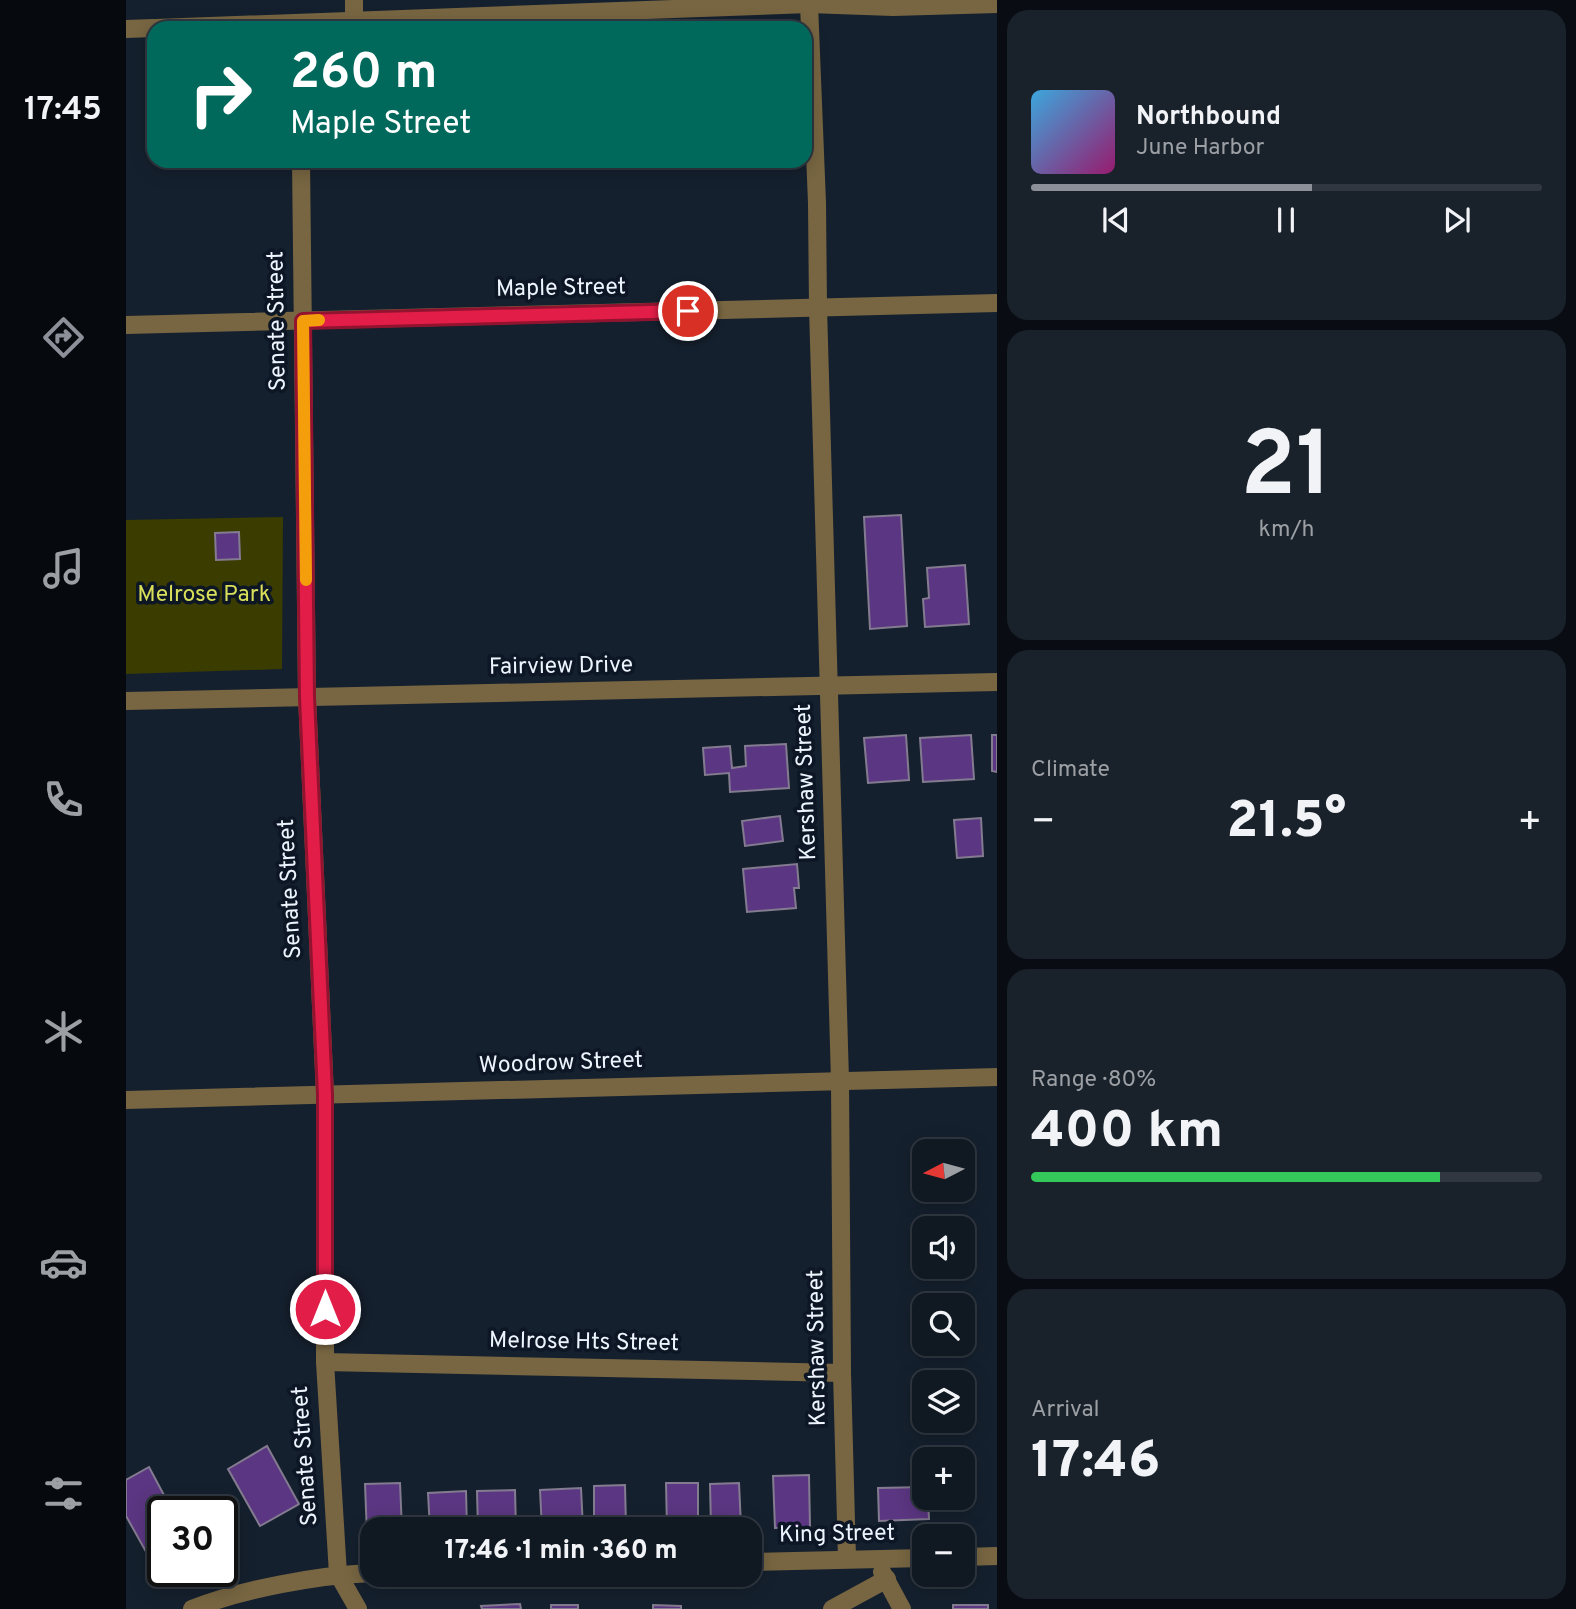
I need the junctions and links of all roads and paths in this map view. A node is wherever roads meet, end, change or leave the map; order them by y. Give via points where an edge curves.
1 (354, 0) edge
2 (809, 4) junction
3 (893, 4) edge
4 (997, 4) edge
5 (354, 21) joint
6 (810, 21) edge
7 (147, 28) edge
8 (126, 29) edge
9 (812, 74) edge
10 (301, 168) edge
11 (997, 303) edge
12 (818, 307) junction
13 (303, 321) junction
14 (126, 325) edge
15 (997, 682) edge
16 (829, 686) junction
17 (307, 697) junction
18 (126, 701) edge
19 (997, 1077) edge
20 (841, 1081) junction
21 (325, 1095) junction
22 (126, 1100) edge
23 (324, 1362) junction
24 (842, 1373) junction
25 (997, 1556) edge
26 (975, 1557) edge
27 (912, 1558) edge
28 (847, 1559) junction
29 (871, 1559) junction
30 (762, 1562) edge
31 (360, 1573) edge
32 (338, 1574) junction
33 (887, 1579) junction
34 (192, 1609) edge
35 (358, 1609) edge
36 (832, 1609) edge
37 (902, 1609) edge

1 - 5 street
2 - 3 street
2 - 5 street
2 - 6 street, Kershaw Street
3 - 4 street
7 - 8 street
9 - 12 street, Kershaw Street
10 - 13 street, Senate Street
11 - 12 street, Maple Street
12 - 13 street, Maple Street
12 - 16 street, Kershaw Street
13 - 14 street, Maple Street
13 - 17 street, Senate Street
15 - 16 street, Fairview Drive
16 - 17 street, Fairview Drive
16 - 20 street, Kershaw Street
17 - 18 street, Fairview Drive
17 - 21 street, Senate Street
19 - 20 street, Woodrow Street
20 - 21 street, Woodrow Street
20 - 24 street, Kershaw Street
21 - 22 street, Woodrow Street
21 - 23 street, Senate Street
23 - 24 street, Melrose Hts Street
23 - 32 street, Senate Street
24 - 28 street, Kershaw Street
25 - 26 street
27 - 29 street, King Street
28 - 29 street, King Street
28 - 30 street, King Street
29 - 33 street
31 - 32 street
32 - 34 street
32 - 35 street, Senate Street
33 - 36 street
33 - 37 street

